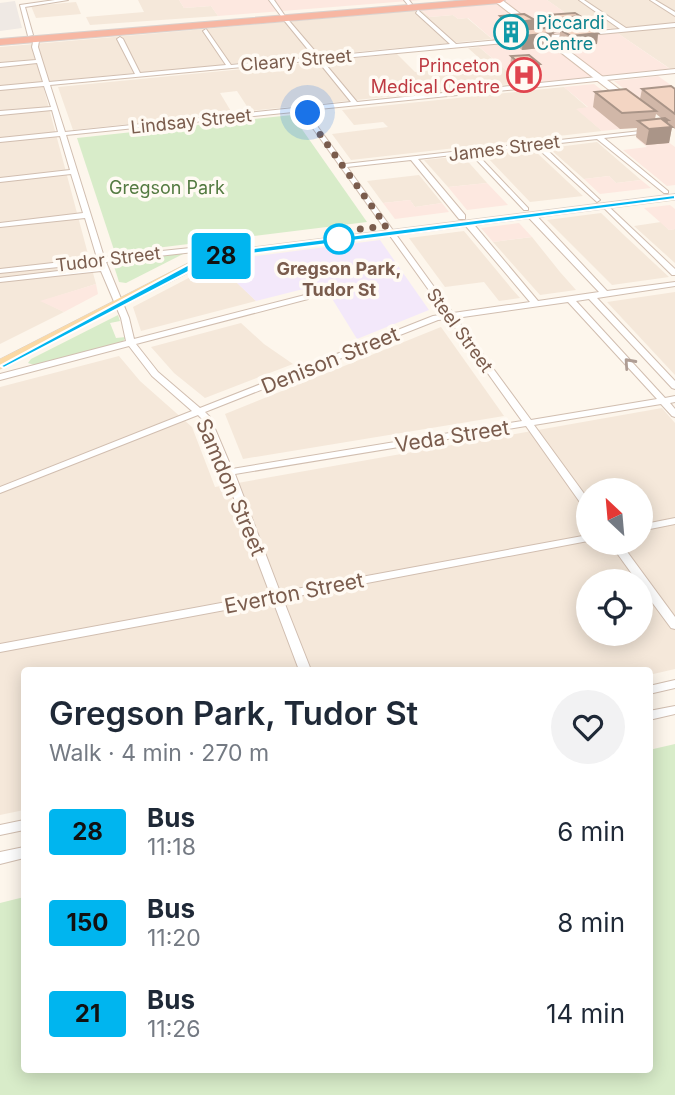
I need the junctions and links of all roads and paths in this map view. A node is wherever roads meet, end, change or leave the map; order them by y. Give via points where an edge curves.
1 (66, 0) edge
2 (271, 0) edge
3 (459, 0) edge
4 (498, 0) edge
5 (581, 0) edge
6 (652, 0) edge
7 (408, 2) edge
8 (418, 12) dead end
9 (675, 14) edge
10 (284, 17) junction
11 (675, 24) edge
12 (624, 29) junction
13 (206, 31) dead end
14 (545, 36) junction
15 (120, 38) dead end
16 (0, 41) edge
17 (32, 41) junction
18 (454, 45) junction
19 (319, 58) junction
20 (39, 61) junction
21 (0, 65) edge
22 (229, 66) junction
23 (675, 71) edge
24 (662, 72) junction
25 (138, 75) junction
26 (600, 79) junction
27 (675, 82) edge
28 (47, 84) junction
29 (0, 88) edge
30 (356, 104) junction
31 (55, 108) junction
32 (305, 109) junction
33 (296, 110) junction
34 (641, 111) edge
35 (0, 113) edge
36 (309, 119) junction
37 (656, 130) edge
38 (63, 134) junction
39 (599, 137) junction
40 (0, 140) edge
41 (537, 144) junction
42 (471, 151) junction
43 (413, 158) junction
44 (343, 166) junction
45 (74, 172) junction
46 (0, 180) edge
47 (673, 195) edge
48 (601, 203) junction
49 (529, 212) junction
50 (88, 215) junction
51 (465, 220) junction
52 (0, 225) edge
53 (388, 230) junction
54 (229, 246) junction
55 (103, 264) junction
56 (0, 271) edge
57 (675, 273) edge
58 (0, 280) edge
59 (675, 284) edge
60 (606, 294) junction
61 (591, 296) junction
62 (305, 297) dead end
63 (117, 299) junction
64 (570, 299) junction
65 (536, 304) junction
66 (450, 316) junction
67 (131, 343) junction
68 (0, 354) edge
69 (0, 365) edge
70 (0, 377) edge
71 (675, 386) edge
72 (675, 399) edge
73 (663, 401) junction
74 (200, 412) junction
75 (675, 414) edge
76 (529, 423) junction
77 (229, 472) junction
78 (576, 489) edge
79 (0, 490) edge
80 (675, 521) edge
81 (653, 525) edge
82 (576, 540) edge
83 (624, 555) edge
84 (275, 596) junction
85 (675, 625) edge
86 (0, 648) edge
87 (304, 667) edge
88 (675, 684) edge
89 (653, 689) edge
90 (675, 710) edge
91 (653, 715) edge
92 (21, 826) edge
93 (0, 830) edge
94 (21, 854) edge
95 (0, 858) edge

1 - 17 street, Samdon Street via 22,6
2 - 10 street
3 - 7 highway
4 - 10 highway
4 - 14 main road
5 - 12 street
6 - 9 street
7 - 10 highway
8 - 18 street
10 - 17 highway
10 - 19 street
11 - 12 street, Cleary Street
12 - 14 street, Cleary Street
13 - 22 street
14 - 18 street, Cleary Street
14 - 26 main road
15 - 25 street
16 - 17 highway
17 - 20 street, Samdon Street
18 - 19 street, Cleary Street
19 - 22 street, Cleary Street
19 - 30 street
20 - 21 street
20 - 28 street, Samdon Street
22 - 25 street, Cleary Street
23 - 24 street, Lindsay Street
24 - 26 street, Lindsay Street
24 - 27 street
25 - 28 street, Cleary Street
26 - 30 street, Lindsay Street
26 - 34 main road
28 - 29 street, Cleary Street
28 - 31 street, Samdon Street
30 - 32 street, Lindsay Street
31 - 35 street
31 - 38 street, Samdon Street
32 - 33 street, Lindsay Street
32 - 36 street, Steel Street
33 - 36 street, Steel Street
33 - 38 street, Lindsay Street
36 - 44 street, Steel Street
37 - 39 street, James Street
38 - 40 street, Lindsay Street
38 - 45 street, Samdon Street
39 - 41 street, James Street
39 - 47 street
41 - 42 street, James Street
41 - 48 street
42 - 43 street, James Street
42 - 49 street
43 - 44 street, James Street
43 - 51 street
44 - 53 street, Steel Street
45 - 46 street
45 - 50 street, Samdon Street
47 - 48 main road, Tudor Street
48 - 49 main road, Tudor Street
48 - 57 street
49 - 51 main road, Tudor Street
49 - 60 street
50 - 52 street
50 - 55 street, Samdon Street
51 - 53 main road, Tudor Street
51 - 65 street
53 - 54 main road, Tudor Street
53 - 63 main road, Tudor Street via 246,250 205,261
53 - 66 street, Steel Street
54 - 55 street, Tudor Street
54 - 63 main road via 183,261
55 - 56 street, Tudor Street
55 - 58 street, Tudor Street
55 - 63 street, Samdon Street
59 - 60 street, Denison Street
60 - 61 street, Denison Street
61 - 64 street, Denison Street
61 - 71 street
62 - 67 street
63 - 67 street, Samdon Street
63 - 68 main road
63 - 69 main road
64 - 65 street, Denison Street
73 -> 64 street
65 - 66 street, Denison Street
66 - 74 street, Denison Street
66 - 76 street, Steel Street
67 - 70 street
67 - 74 street, Samdon Street via 155,374
72 - 73 street, Veda Street
73 - 75 street
73 - 76 street, Veda Street
74 - 77 street, Samdon Street
74 - 79 street, Denison Street
76 - 77 street, Veda Street
76 - 78 street, Steel Street
77 - 84 street, Samdon Street
80 - 81 street
82 - 84 street, Everton Street
83 - 85 street
84 - 86 street, Everton Street
84 - 87 street, Samdon Street
88 - 89 street
90 - 91 street
92 - 93 street
94 - 95 street

